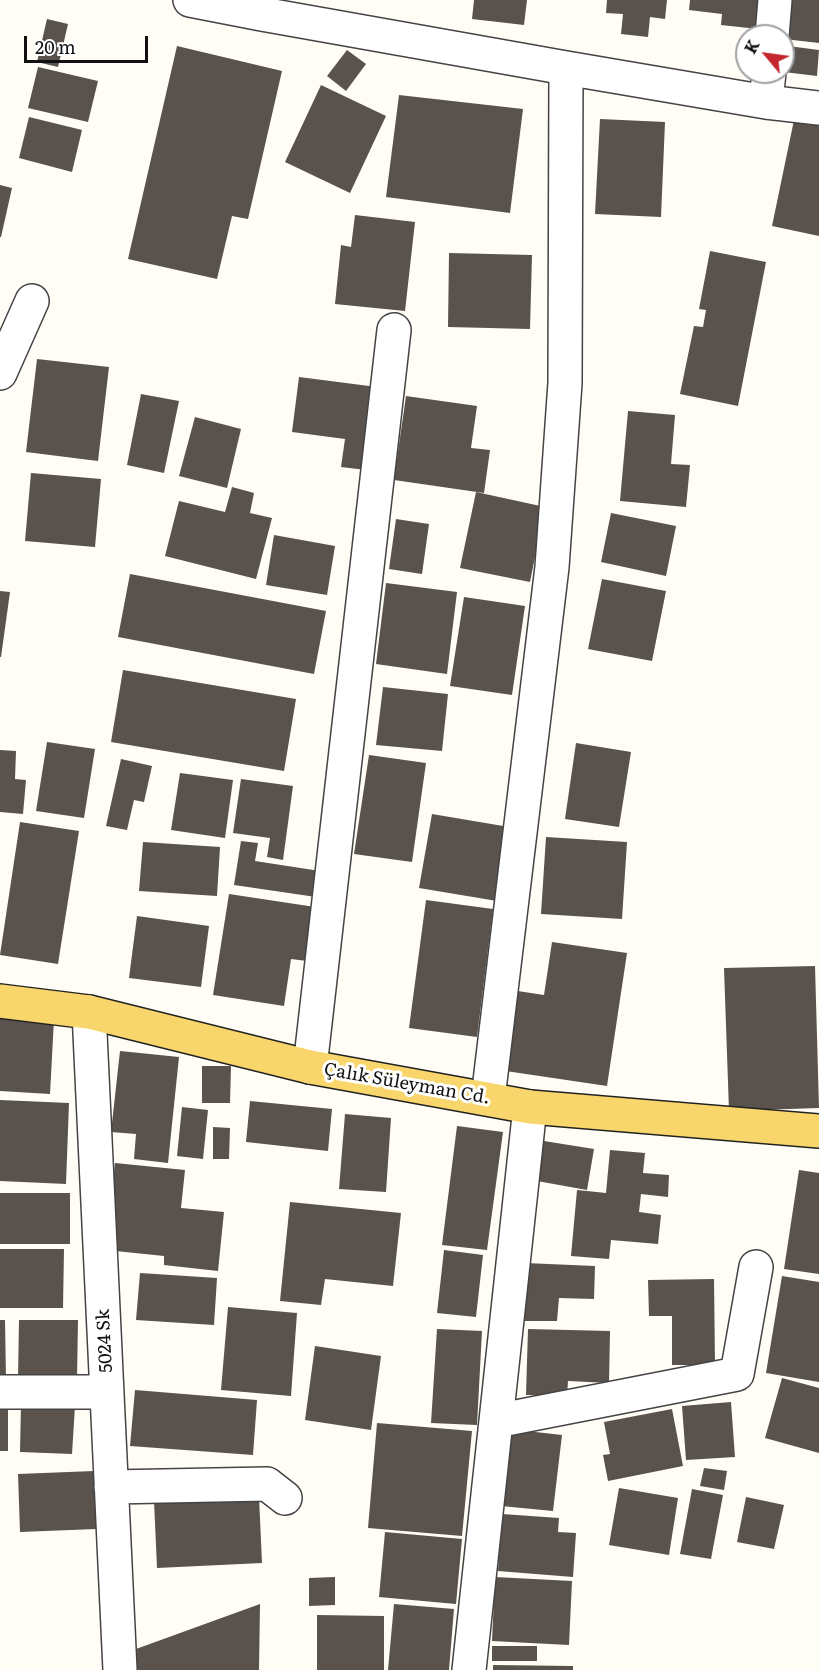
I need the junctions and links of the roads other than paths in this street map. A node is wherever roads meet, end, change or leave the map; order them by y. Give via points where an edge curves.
1 (190, 0) edge
2 (775, 0) edge
3 (773, 24) edge
4 (566, 68) junction
5 (768, 87) edge
6 (819, 108) edge
7 (32, 302) dead end
8 (394, 330) dead end
9 (0, 373) edge
10 (0, 1000) edge
11 (89, 1012) junction
12 (310, 1067) junction
13 (488, 1098) junction
14 (530, 1107) junction
15 (819, 1131) edge
16 (756, 1267) dead end
17 (0, 1392) edge
18 (107, 1392) junction
19 (496, 1421) junction
20 (111, 1487) junction
21 (285, 1498) dead end
22 (120, 1670) edge
23 (469, 1670) edge

1 - 4 street
2 - 3 street
4 - 5 street
4 - 13 street via 565,382 552,555
5 - 6 street
7 - 9 street
8 - 12 street
10 - 11 main road, Çalık Süleyman Cd.
11 - 12 main road, Çalık Süleyman Cd.
11 - 18 street, 5024 Sk
12 - 13 main road, Çalık Süleyman Cd.
13 - 14 main road, Çalık Süleyman Cd.
14 - 15 main road, Çalık Süleyman Cd.
14 - 19 street
16 - 19 street via 737,1374
17 - 18 street
18 - 20 street, 5024 Sk
19 - 23 street
20 - 21 street via 267,1485
20 - 22 street, 5024 Sk

